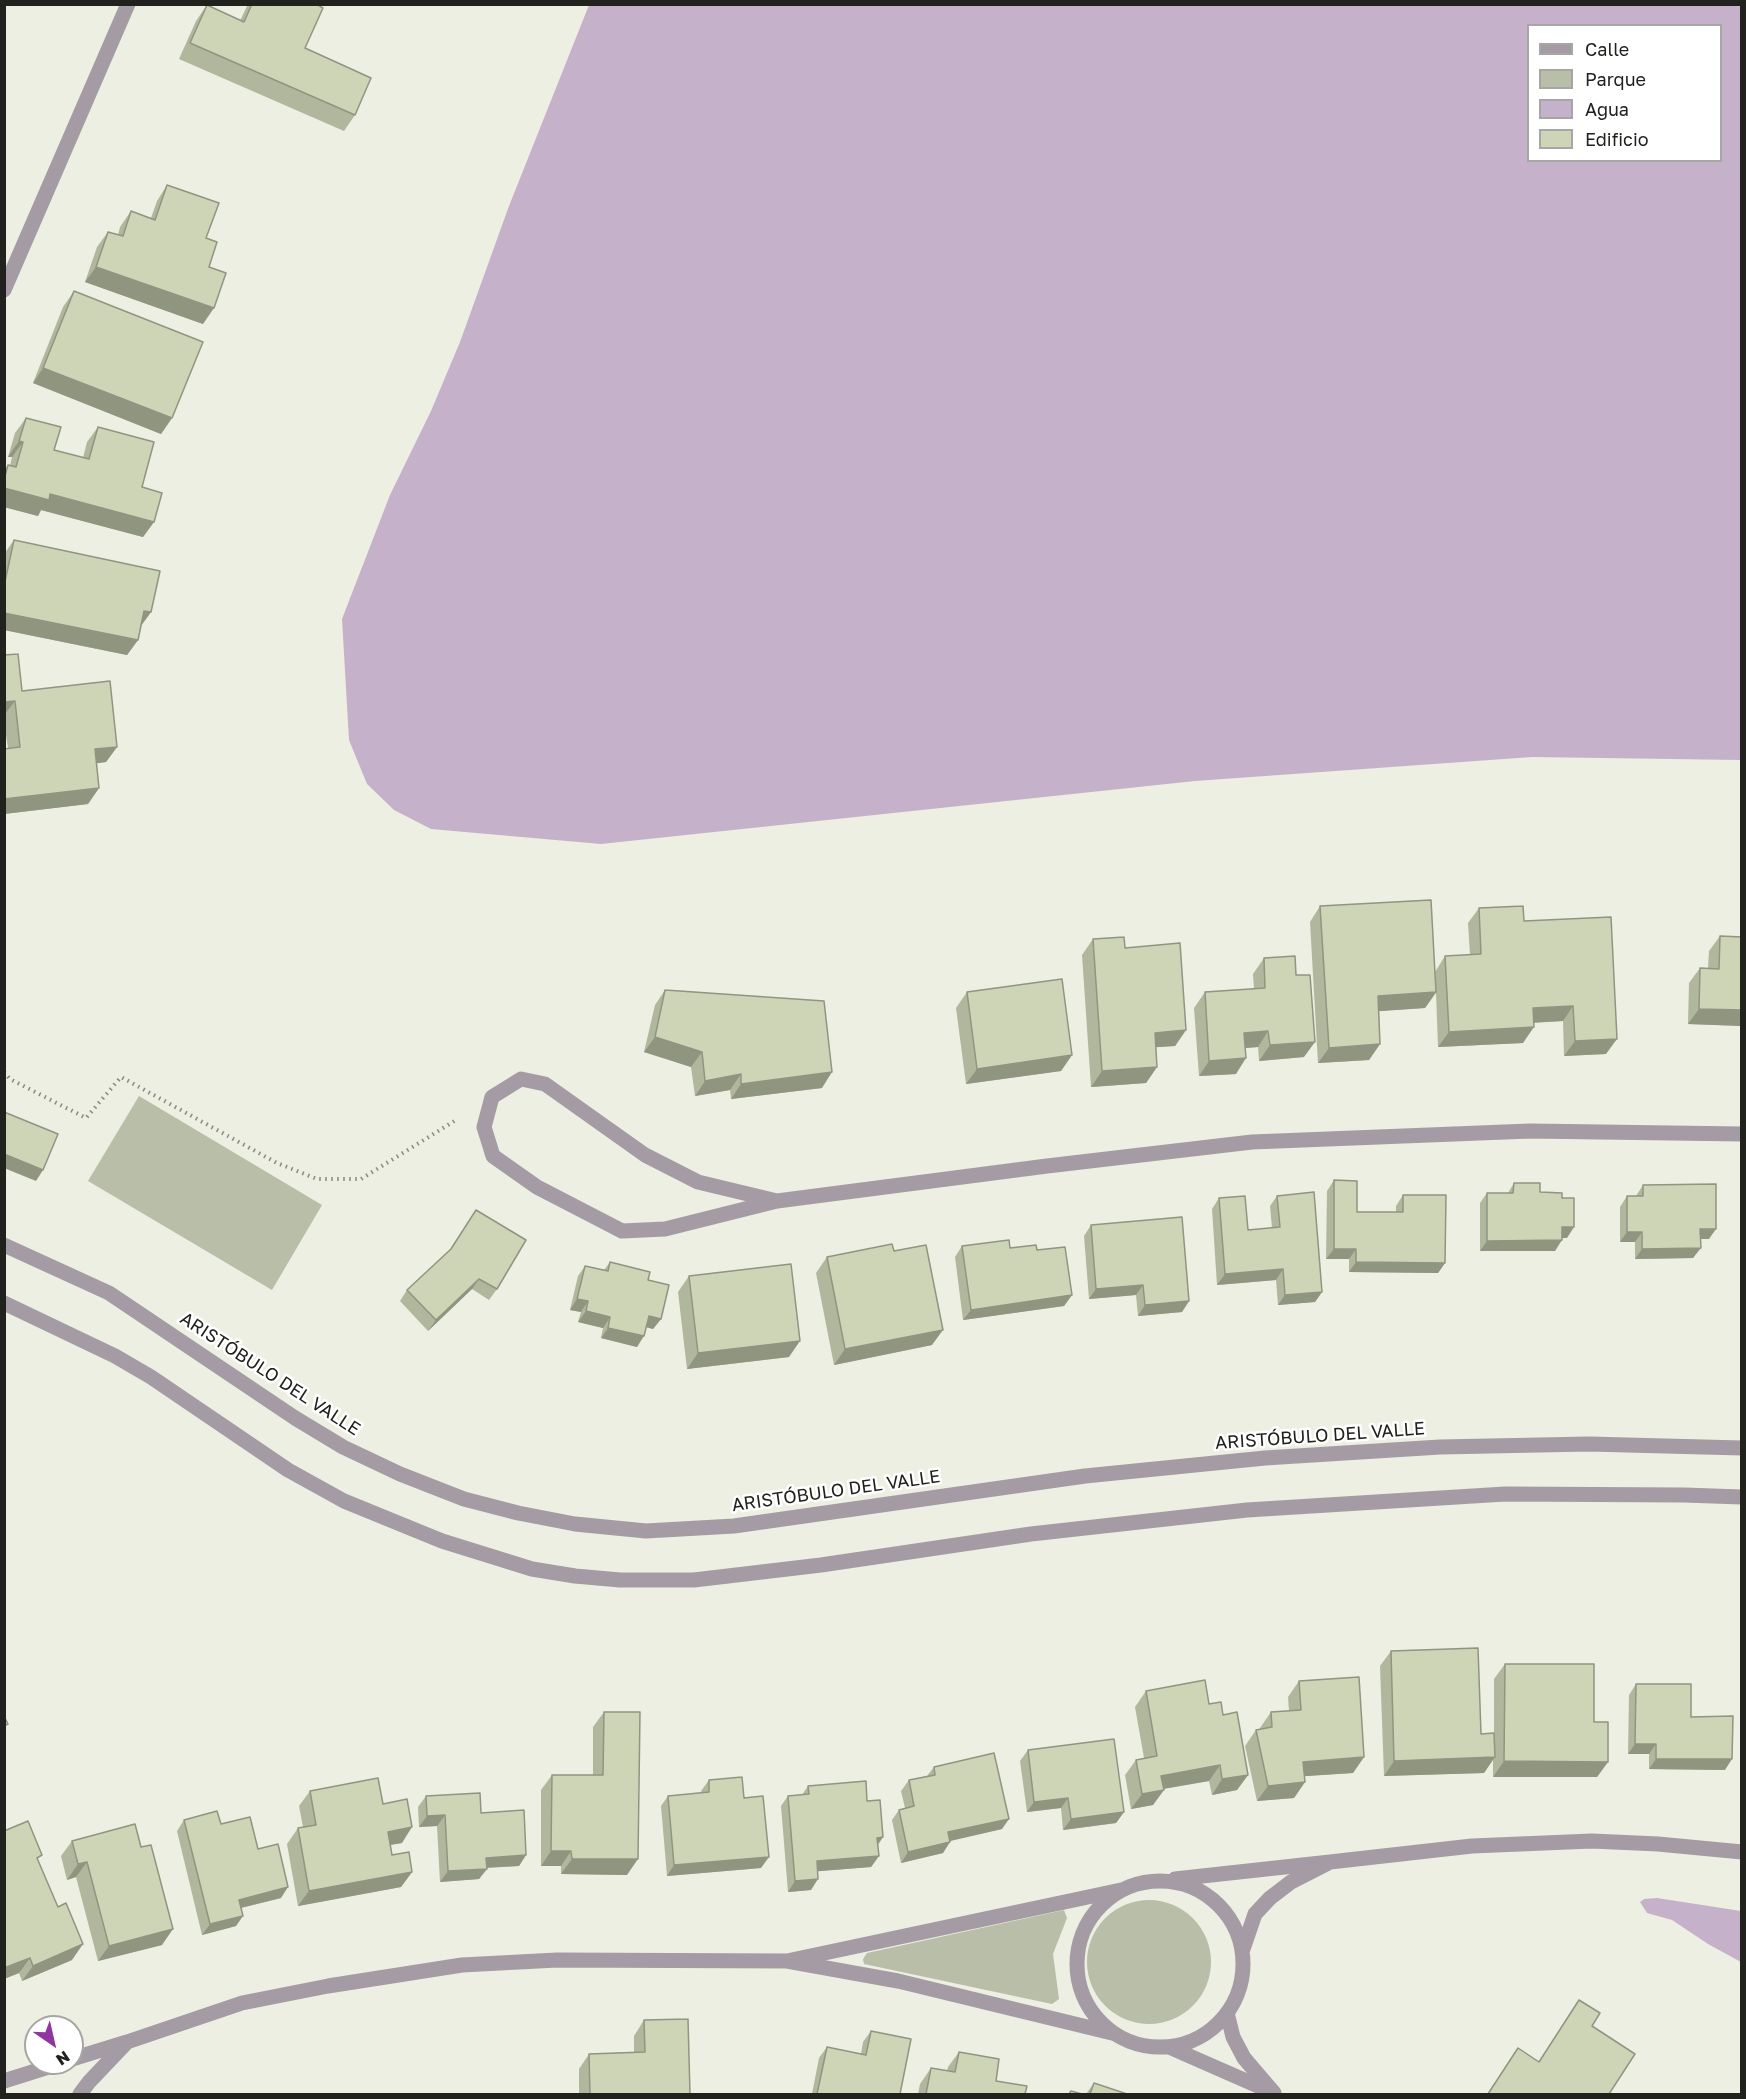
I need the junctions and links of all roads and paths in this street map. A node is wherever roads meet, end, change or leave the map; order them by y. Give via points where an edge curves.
1 (128, 4) edge
2 (4, 290) edge
3 (4, 1072) edge
4 (492, 1097) junction
5 (1742, 1134) edge
6 (777, 1201) junction
7 (4, 1245) edge
8 (4, 1303) edge
9 (1742, 1448) edge
10 (1742, 1497) edge
11 (1742, 1852) edge
12 (1330, 1862) junction
13 (1157, 1881) junction
14 (1121, 1890) junction
15 (1242, 1949) junction
16 (787, 1961) junction
17 (1227, 2013) junction
18 (1112, 2033) junction
19 (127, 2042) junction
20 (1169, 2047) junction
21 (84, 2055) edge
22 (24, 2075) edge
23 (4, 2081) edge
24 (1276, 2093) edge
25 (80, 2094) edge

1 - 2 street
3 - 4 path via 10,1079 86,1118 121,1077 277,1163 317,1179 361,1179
4 - 6 street via 521,1079 545,1084 645,1155 698,1182
4 - 6 street via 484,1127 494,1156 537,1187 622,1231 665,1229
5 - 6 street via 1530,1131 1252,1142
7 - 9 street, ARISTÓBULO DEL VALLE via 109,1293 343,1447 464,1499 575,1524 646,1531 734,1526 1085,1476 1265,1458 1440,1447 1589,1444
8 - 10 street via 115,1356 288,1470 344,1501 442,1541 532,1569 574,1576 694,1580 1247,1509 1505,1494
11 - 12 street via 1592,1841 1472,1846
12 - 13 street
12 - 15 street via 1270,1898 1255,1914
13 - 14 street
13 - 15 street via 1181,1883 1203,1892 1221,1907 1235,1927
14 - 16 street
14 - 18 street via 1098,1907 1083,1931 1076,1959 1079,1988 1092,2013
15 - 17 street via 1243,1972 1238,1994
16 - 18 street via 898,1981
16 - 19 street via 556,1960 462,1965 242,2003
17 - 20 street via 1211,2030
17 - 24 street via 1244,2058
18 - 20 street via 1149,2047
19 - 21 street
19 - 25 street
20 - 24 street
22 - 23 street

